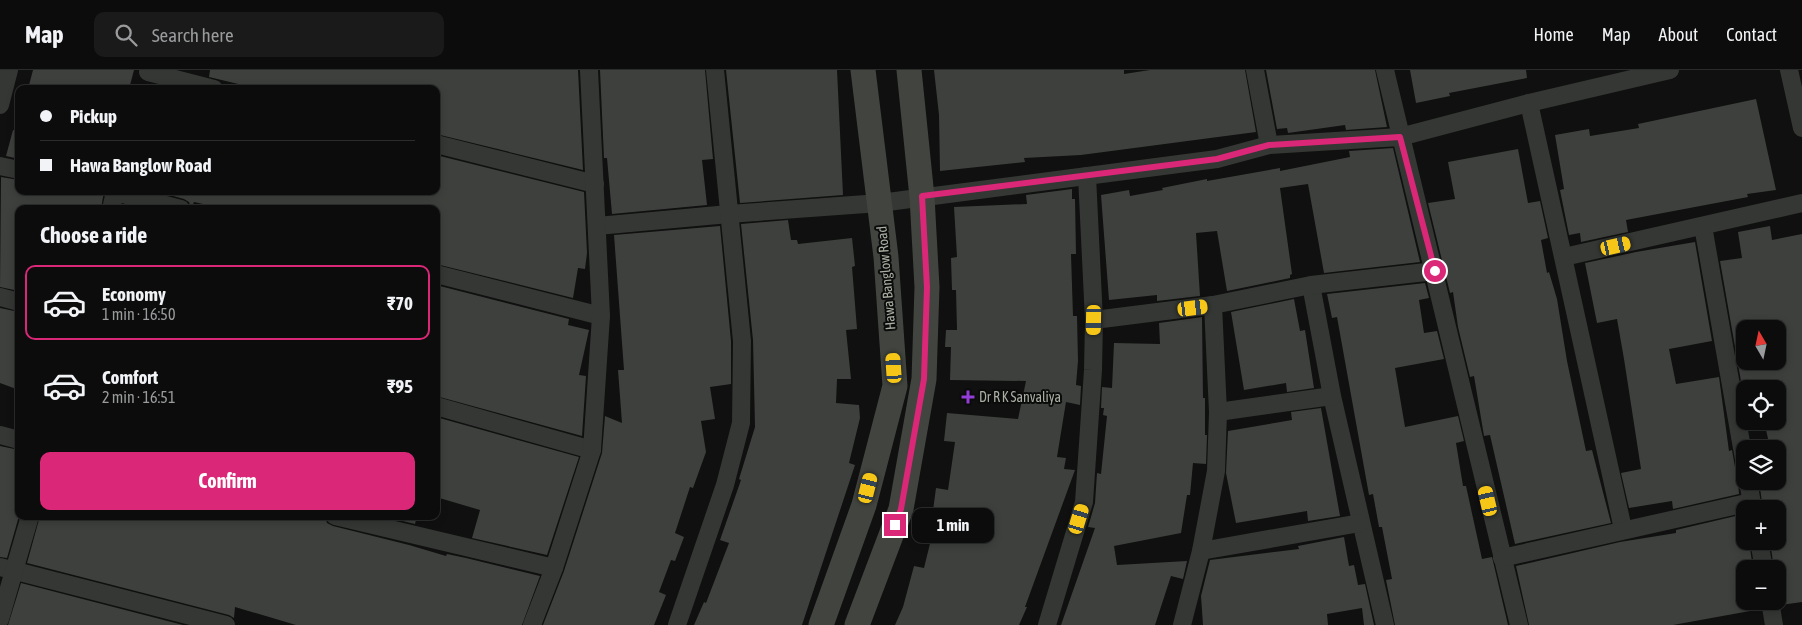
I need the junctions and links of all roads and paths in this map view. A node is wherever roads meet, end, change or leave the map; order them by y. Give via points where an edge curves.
1 (10, 70) edge
2 (589, 70) edge
3 (715, 70) edge
4 (863, 70) edge
5 (909, 70) edge
6 (1254, 70) edge
7 (1385, 70) edge
8 (1789, 70) edge
9 (1661, 71) edge
10 (147, 77) edge
11 (192, 85) edge
12 (1529, 103) junction
13 (0, 106) edge
14 (1802, 128) edge
15 (1400, 137) junction
16 (440, 145) edge
17 (1269, 145) junction
18 (0, 166) edge
19 (15, 169) edge
20 (1086, 176) junction
21 (595, 184) junction
22 (129, 195) edge
23 (922, 196) junction
24 (880, 203) junction
25 (1802, 203) edge
26 (166, 205) edge
27 (729, 214) junction
28 (597, 226) junction
29 (1703, 226) junction
30 (1564, 257) junction
31 (1435, 271) junction
32 (440, 275) edge
33 (1311, 285) junction
34 (0, 297) edge
35 (15, 301) edge
36 (1213, 305) junction
37 (601, 316) junction
38 (1094, 320) junction
39 (1332, 396) junction
40 (440, 407) edge
41 (1218, 412) junction
42 (0, 435) edge
43 (15, 439) edge
44 (1741, 440) edge
45 (592, 450) junction
46 (1736, 508) edge
47 (28, 520) edge
48 (352, 520) edge
49 (1360, 523) junction
50 (1623, 529) junction
51 (1201, 551) junction
52 (1502, 558) junction
53 (554, 568) junction
54 (7, 569) edge
55 (1772, 610) edge
56 (0, 619) edge
57 (536, 624) edge
58 (226, 625) edge
59 (677, 625) edge
60 (822, 625) edge
61 (857, 625) edge
62 (1047, 625) edge
63 (1182, 625) edge
64 (1385, 625) edge
65 (1519, 625) edge
66 (1774, 625) edge

1 - 13 street
2 - 21 street
3 - 27 street
4 - 24 street, Hawa Banglow Road
5 - 23 street
6 - 17 street
7 - 15 street
8 - 14 street
9 - 12 street
10 - 11 street
12 - 15 street
12 - 30 street
15 - 17 street
15 - 31 street
16 - 21 street
17 - 20 street via 1217,159
18 - 19 street
20 - 23 street
20 - 38 street
21 - 28 street
22 - 26 street
23 - 24 street
23 - 61 street via 927,287 924,379 901,509
24 - 27 street
24 - 60 street, Hawa Banglow Road via 895,386 864,505
25 - 29 street
27 - 28 street
27 - 59 street via 742,341 740,423 725,485
28 - 37 street
29 - 30 street
29 - 44 street
30 - 50 street
31 - 33 street
31 - 52 street
32 - 37 street
33 - 36 street
33 - 39 street
34 - 35 street
36 - 38 street
36 - 41 street
37 - 45 street
38 - 62 street via 1094,370 1084,502
39 - 41 street
39 - 49 street
40 - 45 street
41 - 51 street via 1216,471
42 - 43 street
45 - 53 street
46 - 50 street
47 - 54 street
48 - 53 street
49 - 51 street
49 - 64 street
50 - 52 street
51 - 63 street
52 - 65 street
53 - 57 street
54 - 56 street
54 - 58 street
55 - 66 street

